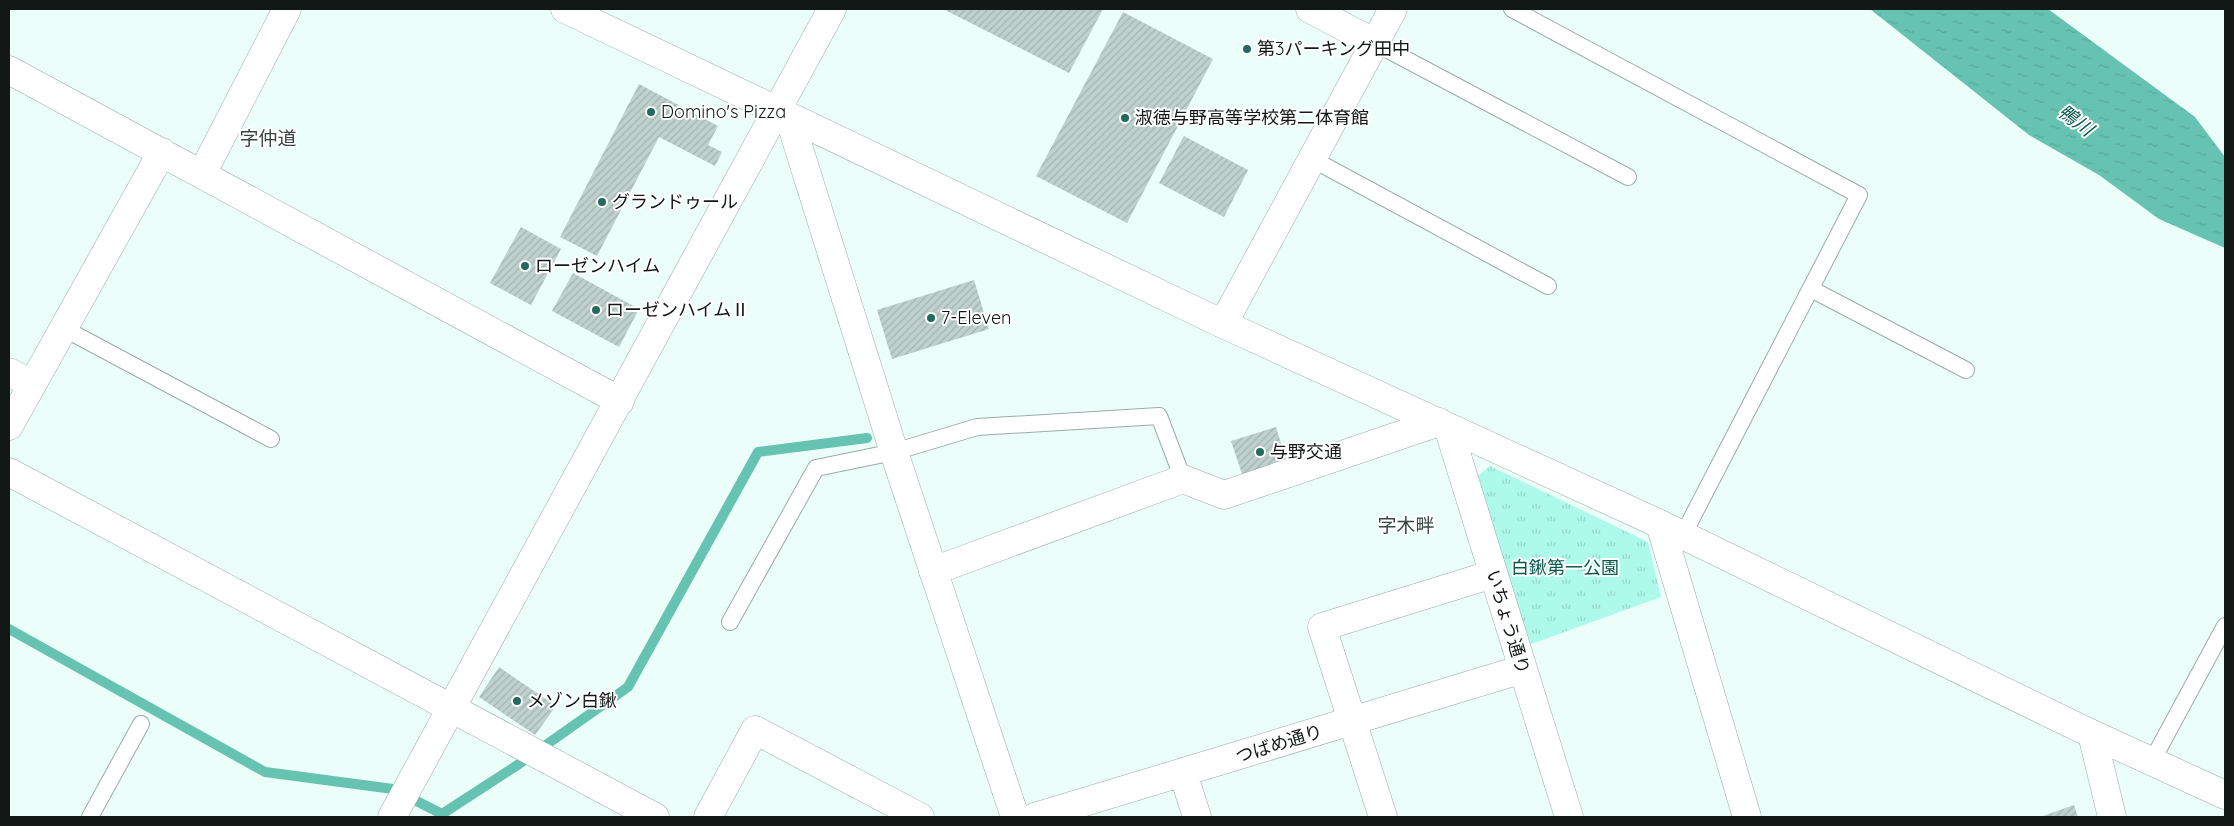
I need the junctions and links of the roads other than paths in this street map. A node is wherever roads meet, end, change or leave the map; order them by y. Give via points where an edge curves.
1 (287, 9) edge
2 (565, 9) edge
3 (832, 9) edge
4 (1310, 9) edge
5 (1393, 9) edge
6 (1512, 9) edge
7 (1375, 43) junction
8 (9, 70) edge
9 (783, 114) junction
10 (162, 152) junction
11 (1312, 160) junction
12 (202, 174) junction
13 (1628, 177) dead end
14 (1548, 286) dead end
15 (1810, 289) junction
16 (1223, 324) junction
17 (63, 328) junction
18 (1966, 370) dead end
19 (20, 378) edge
20 (620, 401) junction
21 (1444, 425) junction
22 (9, 426) edge
23 (271, 439) dead end
24 (894, 452) junction
25 (9, 472) edge
26 (1183, 479) junction
27 (1671, 529) junction
28 (933, 571) junction
29 (1493, 574) junction
30 (730, 622) dead end
31 (2225, 626) edge
32 (1523, 669) junction
33 (452, 710) junction
34 (1353, 722) junction
35 (141, 724) dead end
36 (2092, 734) junction
37 (2152, 761) junction
38 (1183, 773) junction
39 (2225, 795) edge
40 (90, 817) edge
41 (392, 817) edge
42 (655, 817) edge
43 (708, 817) edge
44 (920, 817) edge
45 (1015, 817) edge
46 (1035, 817) edge
47 (1197, 817) edge
48 (1384, 817) edge
49 (1569, 817) edge
50 (1747, 817) edge
51 (2112, 817) edge

1 - 12 street
2 - 9 street
3 - 9 street
4 - 7 street
5 - 7 street
6 - 15 lane via 1859,195
7 - 11 street
7 - 13 lane
8 - 10 street
9 - 16 street
9 - 20 street
9 - 24 street
10 - 12 street
10 - 17 street
11 - 14 lane
11 - 16 street
12 - 20 street
15 - 18 lane
15 - 27 lane
16 - 21 street
17 - 19 street
17 - 23 lane
19 - 22 street
20 - 33 street
21 - 26 street via 1224,495
21 - 27 street
21 - 29 street, いちょう通り
24 - 26 lane via 976,426 1159,416
24 - 28 street
24 - 30 lane via 816,468
25 - 33 street
26 - 28 street
27 - 36 street
27 - 50 street
28 - 45 street
29 - 32 street, いちょう通り
29 - 34 street via 1322,627
31 - 37 lane
32 - 34 street, つばめ通り
32 - 49 street, いちょう通り
33 - 41 street
33 - 42 street
34 - 38 street, つばめ通り
34 - 48 street
35 - 40 lane
36 - 37 street
36 - 51 street
37 - 39 street
38 - 46 street, つばめ通り
38 - 47 street
43 - 44 street via 755,730

